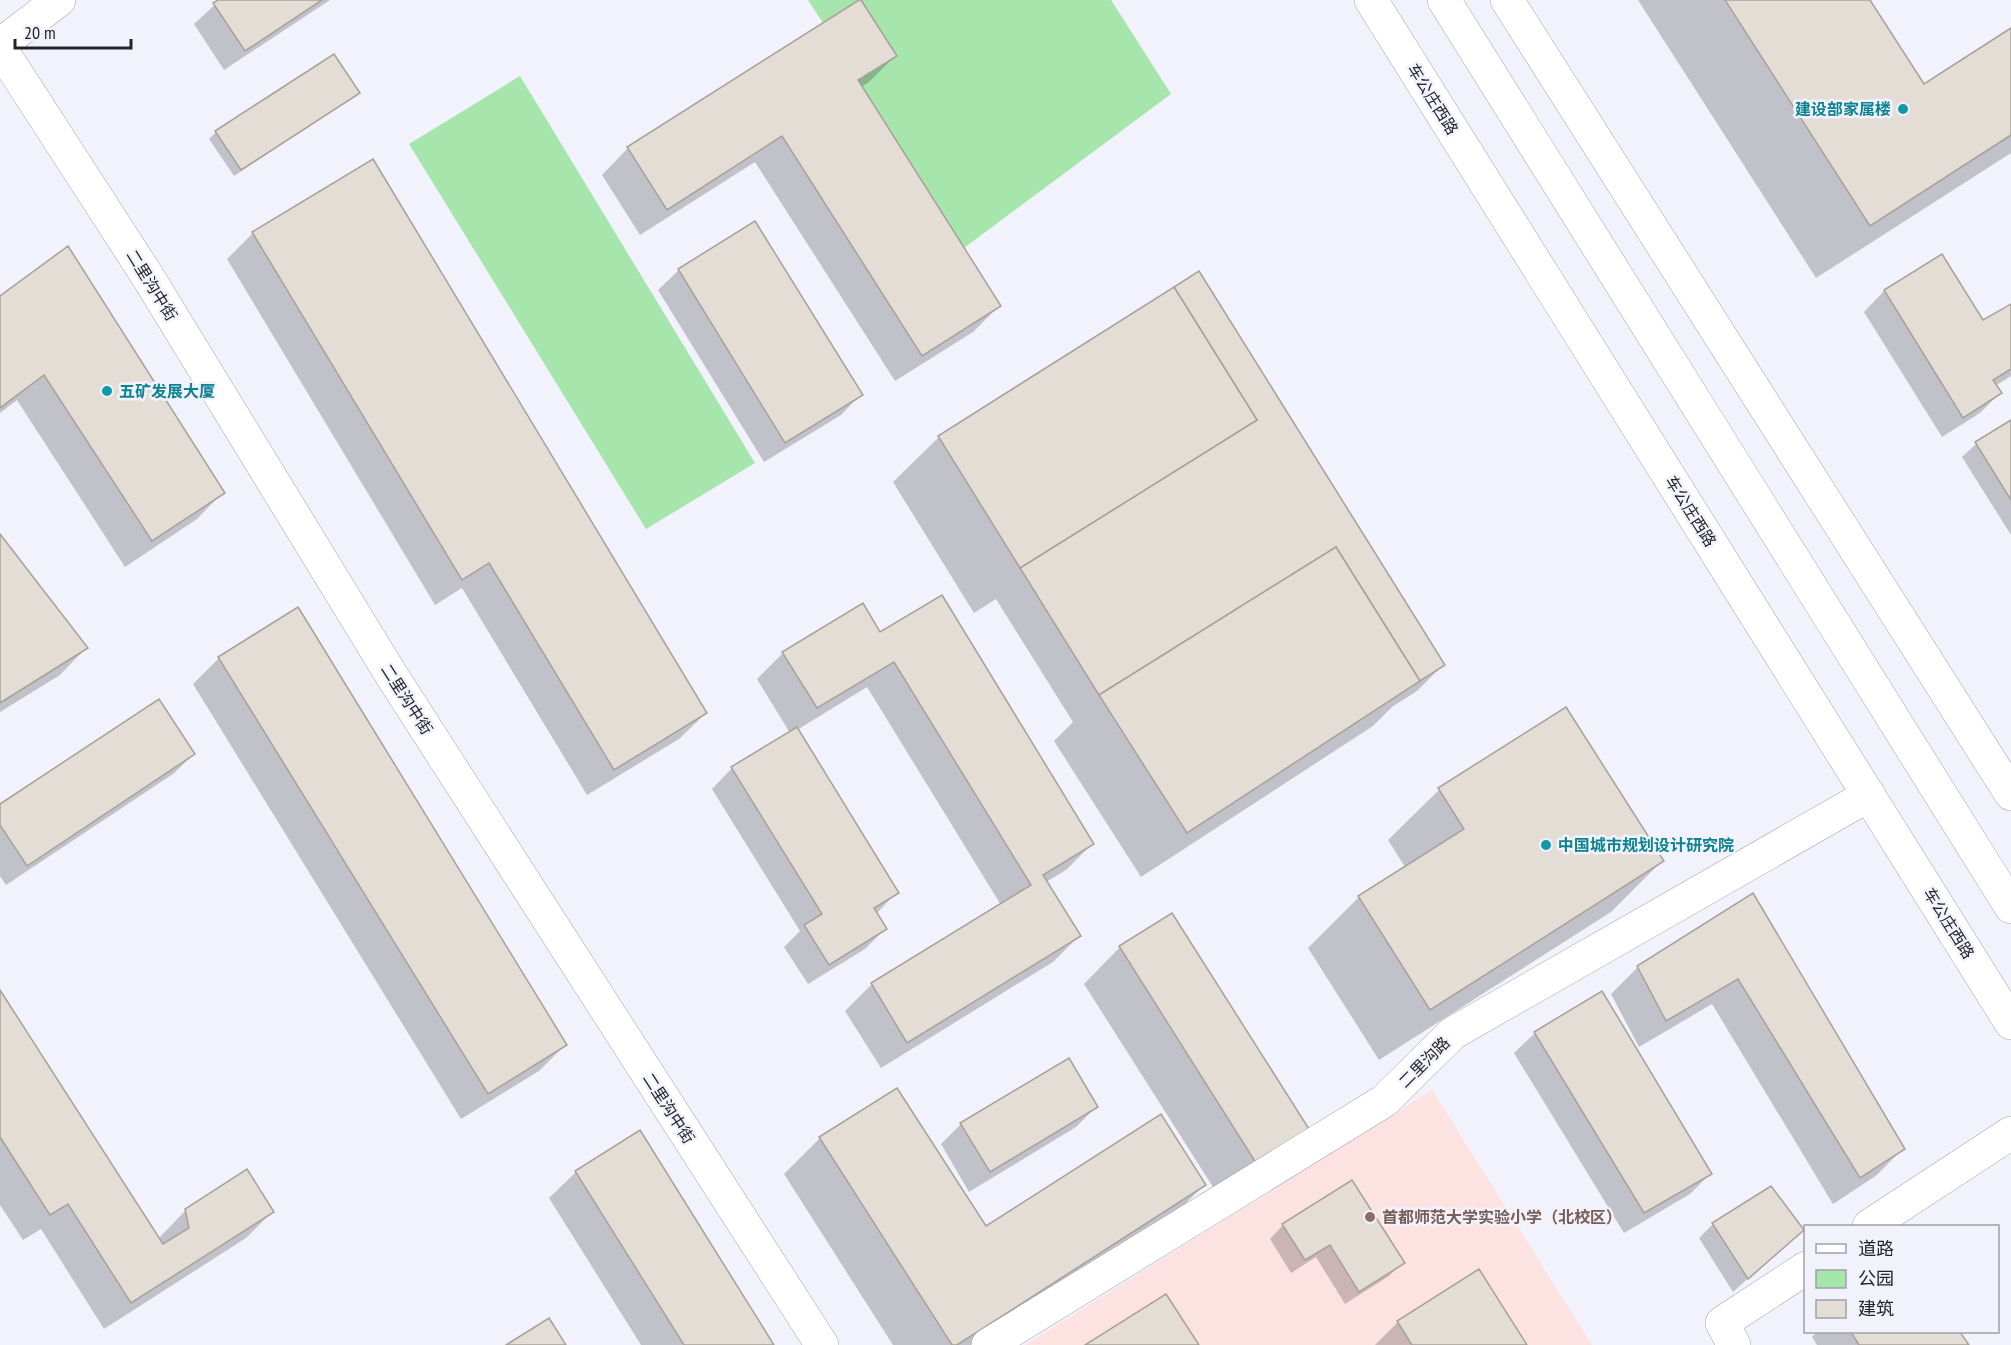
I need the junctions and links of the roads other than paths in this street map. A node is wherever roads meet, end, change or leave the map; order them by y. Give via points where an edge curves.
1 (59, 0) edge
2 (1371, 0) edge
3 (1444, 0) edge
4 (1506, 0) edge
5 (0, 46) edge
6 (1869, 795) junction
7 (2011, 795) edge
8 (2011, 907) edge
9 (2011, 1023) edge
10 (2011, 1133) edge
11 (1872, 1225) edge
12 (1804, 1269) edge
13 (822, 1345) edge
14 (988, 1345) edge
15 (1734, 1345) edge

1 - 5 street
2 - 6 street, 车公庄西路
3 - 8 street
4 - 7 street
5 - 13 street, 二里沟中街 via 148,277 392,676
6 - 9 street, 车公庄西路
6 - 14 street, 二里沟路 via 1453,1033 1384,1101
10 - 11 street
12 - 15 street via 1722,1323

